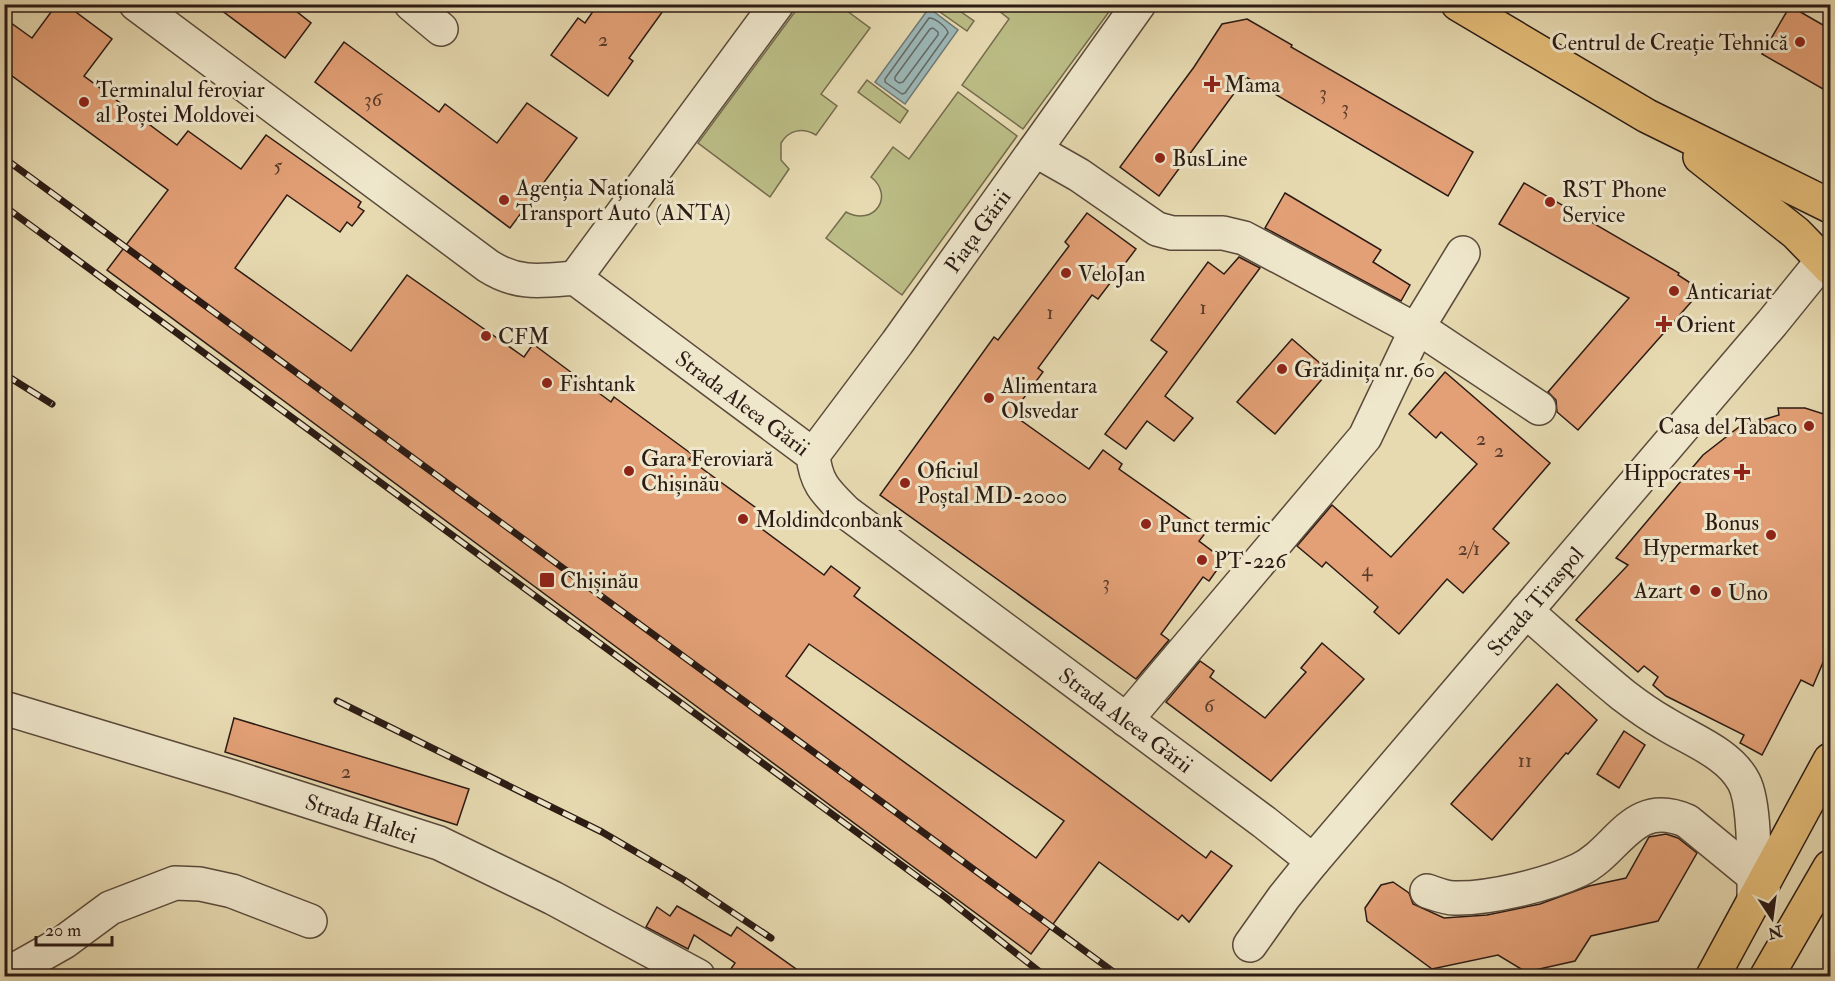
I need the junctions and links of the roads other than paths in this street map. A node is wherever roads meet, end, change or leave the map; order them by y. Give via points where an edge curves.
1 (136, 4) edge
2 (777, 4) edge
3 (1139, 4) edge
4 (1458, 4) edge
5 (1647, 116) junction
6 (1035, 150) junction
7 (1830, 206) edge
8 (1463, 253) dead end
9 (1827, 264) edge
10 (575, 278) junction
11 (1416, 330) junction
12 (1539, 408) dead end
13 (813, 456) junction
14 (1526, 611) junction
15 (4, 708) edge
16 (1126, 720) junction
17 (1830, 760) edge
18 (1313, 861) junction
19 (1830, 867) edge
20 (1754, 888) junction
21 (1427, 891) dead end
22 (310, 921) dead end
23 (1250, 945) dead end
24 (4, 976) edge
25 (698, 976) edge
26 (1713, 976) edge
27 (1767, 976) edge

1 - 10 street via 488,266 524,280
2 - 10 street
3 - 6 street, Piața Gării
4 - 5 main road
5 - 7 main road
5 - 9 main road via 1766,208
6 - 11 street via 1157,229 1244,238
6 - 13 street, Piața Gării
8 - 11 street
9 - 14 street, Strada Tiraspol
10 - 13 street, Strada Aleea Gării
11 - 12 street
11 - 16 street via 1365,437
13 - 16 street, Strada Aleea Gării via 815,474 846,512
14 - 18 street, Strada Tiraspol
14 - 20 street via 1624,695 1733,766 1745,783 1749,799
15 - 25 street, Strada Haltei via 439,843 553,898
16 - 18 street, Strada Aleea Gării
17 - 20 main road
18 - 23 street, Strada Tiraspol
19 - 27 main road
20 - 21 street via 1687,821 1660,814 1624,830 1598,859 1546,882 1475,897 1451,898
20 - 26 main road
22 - 24 street via 232,891 175,883 110,908 64,942

